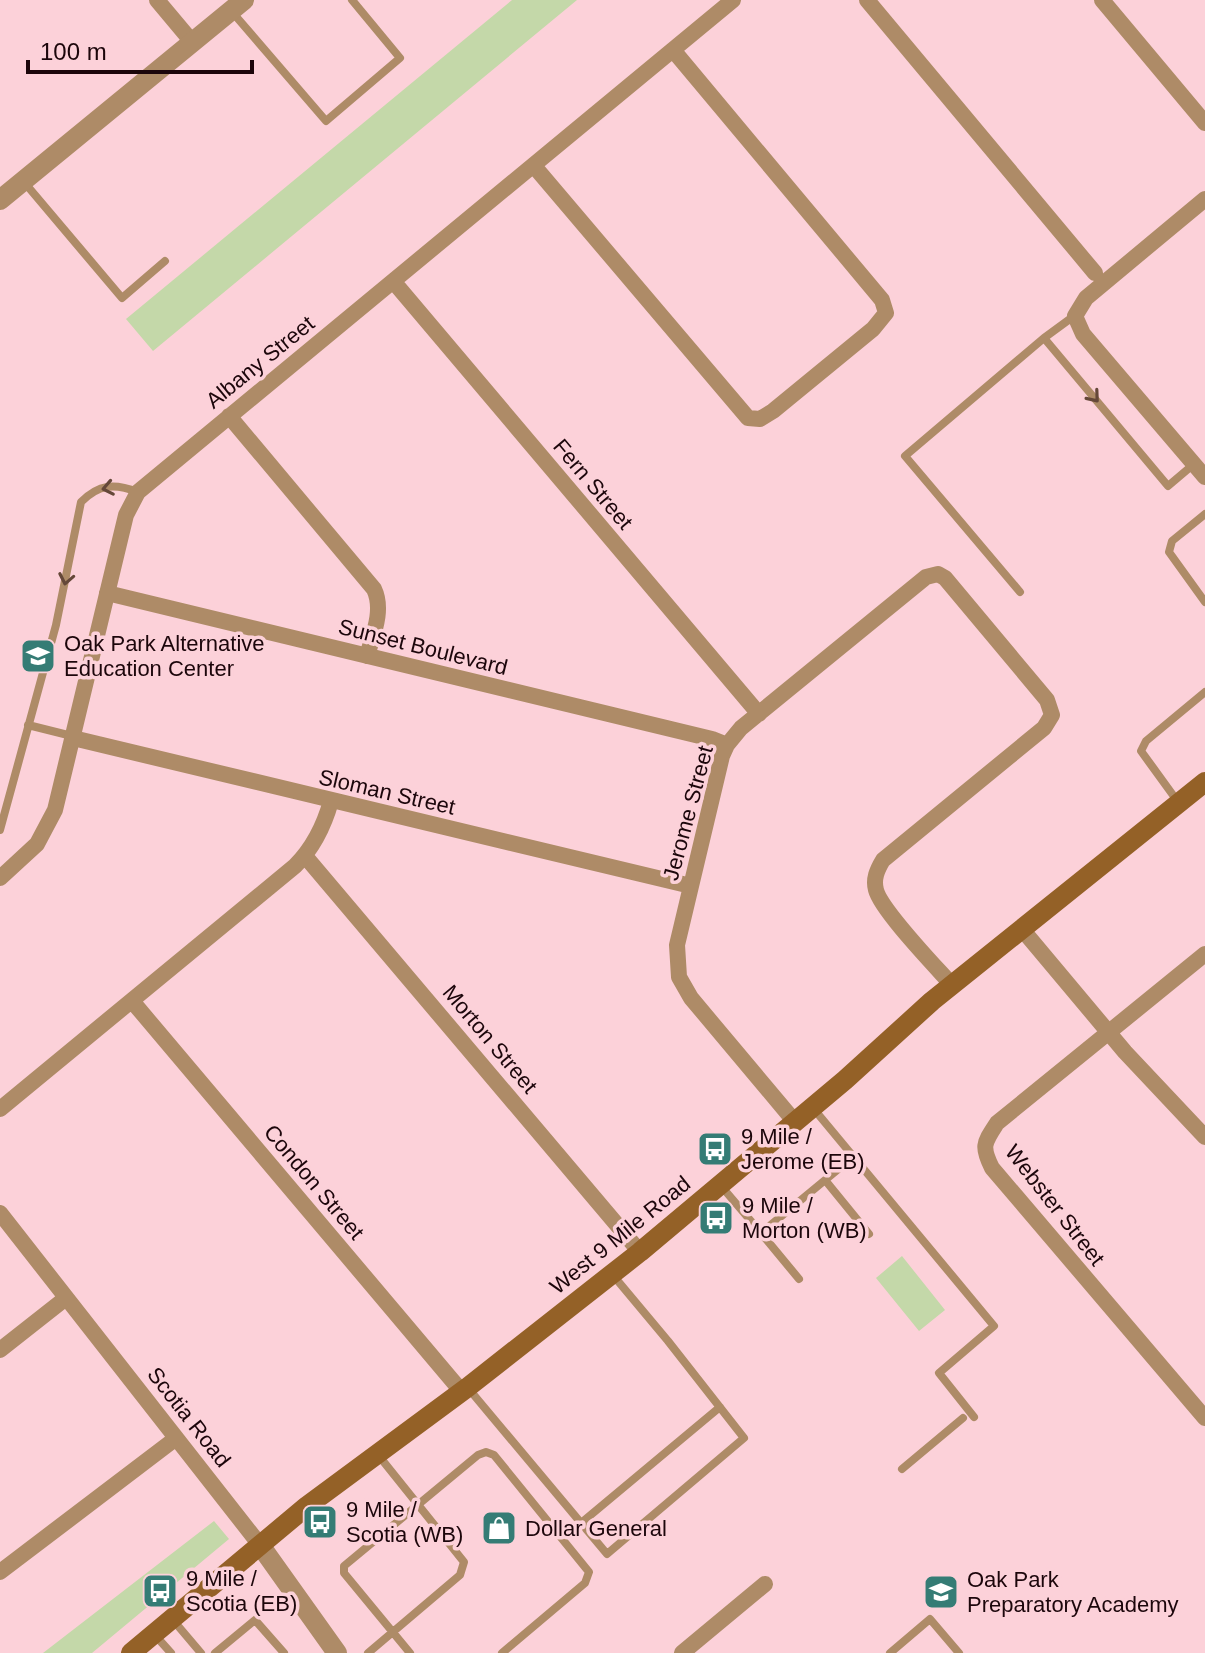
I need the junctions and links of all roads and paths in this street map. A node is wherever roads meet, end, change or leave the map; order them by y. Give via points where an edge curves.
1 (157, 0) edge
2 (352, 0) edge
3 (733, 0) edge
4 (867, 0) edge
5 (1102, 0) edge
6 (237, 5) edge
7 (193, 43) junction
8 (673, 50) junction
9 (1205, 123) edge
10 (534, 166) junction
11 (23, 182) junction
12 (1205, 199) edge
13 (0, 200) edge
14 (165, 261) dead end
15 (1095, 273) dead end
16 (393, 281) junction
17 (1075, 316) junction
18 (1044, 338) junction
19 (229, 416) junction
20 (1200, 471) edge
21 (138, 492) junction
22 (1204, 515) edge
23 (1020, 592) dead end
24 (107, 593) junction
25 (1205, 602) edge
26 (367, 656) junction
27 (1205, 692) edge
28 (759, 714) junction
29 (28, 725) junction
30 (73, 737) junction
31 (727, 745) junction
32 (1205, 782) edge
33 (331, 801) junction
34 (1179, 803) junction
35 (0, 830) edge
36 (305, 856) junction
37 (1, 875) edge
38 (691, 886) junction
39 (1021, 928) junction
40 (1205, 954) edge
41 (952, 985) junction
42 (132, 1001) junction
43 (1109, 1032) junction
44 (812, 1108) junction
45 (0, 1109) edge
46 (795, 1122) junction
47 (1205, 1137) edge
48 (853, 1157) junction
49 (825, 1180) junction
50 (720, 1184) junction
51 (0, 1213) edge
52 (761, 1233) junction
53 (869, 1234) dead end
54 (640, 1252) junction
55 (612, 1274) junction
56 (799, 1279) dead end
57 (66, 1298) junction
58 (0, 1350) edge
59 (465, 1390) junction
60 (720, 1407) junction
61 (974, 1417) dead end
62 (963, 1418) dead end
63 (1205, 1418) edge
64 (175, 1439) junction
65 (377, 1454) junction
66 (902, 1469) dead end
67 (417, 1506) junction
68 (581, 1523) junction
69 (260, 1545) junction
70 (0, 1572) edge
71 (765, 1584) dead end
72 (171, 1619) junction
73 (392, 1631) junction
74 (154, 1633) junction
75 (131, 1653) edge
76 (171, 1653) edge
77 (201, 1653) edge
78 (215, 1653) edge
79 (284, 1653) edge
80 (337, 1653) edge
81 (368, 1653) edge
82 (410, 1653) edge
83 (502, 1653) edge
84 (682, 1653) edge
85 (890, 1653) edge
86 (959, 1653) edge

1 - 7 street
2 - 6 lane via 400,58 326,121
3 - 8 street, Albany Street
4 - 15 street
5 - 9 street
6 - 7 street
7 - 11 street
8 - 10 street, Albany Street
8 - 10 street via 882,300 886,313 873,329 773,411 748,418
10 - 16 street, Albany Street
11 - 13 street
11 - 14 lane via 122,298
12 - 17 street via 1086,298
16 - 19 street, Albany Street
16 - 28 street, Fern Street
17 - 18 lane
17 - 20 street via 1083,334
18 -> 20 lane via 1168,486
18 - 23 lane via 905,456
19 - 21 street, Albany Street
19 - 26 street via 374,589 379,603
21 - 24 street, Albany Street via 126,515
21 -> 29 lane via 101,487 81,502 56,625
22 - 25 lane via 1172,541 1169,552
24 - 26 street, Sunset Boulevard
24 - 30 street, Albany Street
26 - 31 street, Sunset Boulevard
27 - 34 lane via 1141,751
28 - 31 street, Jerome Street
28 - 41 street, Jerome Street via 926,577 938,574 1047,700 1052,715 1044,728 878,869 875,888 884,906
29 - 30 lane
29 - 35 lane
30 - 33 street, Sloman Street
30 - 37 street, Albany Street via 47,828 24,859
31 - 38 street, Jerome Street
32 - 34 main road, West 9 Mile Road
33 - 36 street
33 - 38 street, Sloman Street
34 - 39 main road, West 9 Mile Road
36 - 42 street
36 - 54 street, Morton Street
38 - 46 street, Jerome Street via 677,945 679,977
39 - 41 main road, West 9 Mile Road
39 - 43 street
40 - 43 street
41 - 44 main road, West 9 Mile Road
42 - 45 street
42 - 59 street, Condon Street
43 - 47 street
43 - 63 street, Webster Street via 997,1123 984,1149 992,1168
44 - 46 main road, West 9 Mile Road
44 - 48 lane
46 - 50 main road, West 9 Mile Road
48 - 49 lane
48 - 61 lane via 994,1326 939,1373
49 - 52 lane
49 - 53 lane
50 - 52 lane
50 - 54 main road, West 9 Mile Road
51 - 57 street, Scotia Road
52 - 56 lane
54 - 55 main road, West 9 Mile Road
55 - 59 main road, West 9 Mile Road
55 - 60 lane
57 - 58 street
57 - 64 street, Scotia Road
59 - 65 main road, West 9 Mile Road
59 - 68 lane
60 - 68 lane
60 - 68 lane via 742,1440 641,1526 607,1554
62 - 66 lane
64 - 69 street, Scotia Road
64 - 70 street
65 - 67 lane
65 - 69 main road, West 9 Mile Road
67 - 73 lane via 464,1562 463,1571
67 - 73 lane via 343,1569
67 - 83 lane via 478,1455 490,1453 589,1572 585,1583
69 - 72 main road, West 9 Mile Road
69 - 80 street, Scotia Road
71 - 84 street
72 - 74 main road, West 9 Mile Road
72 - 77 lane
73 - 81 lane
73 - 82 lane
74 - 75 main road, West 9 Mile Road
74 - 76 lane
78 - 79 lane via 255,1620
85 - 86 lane via 930,1619

